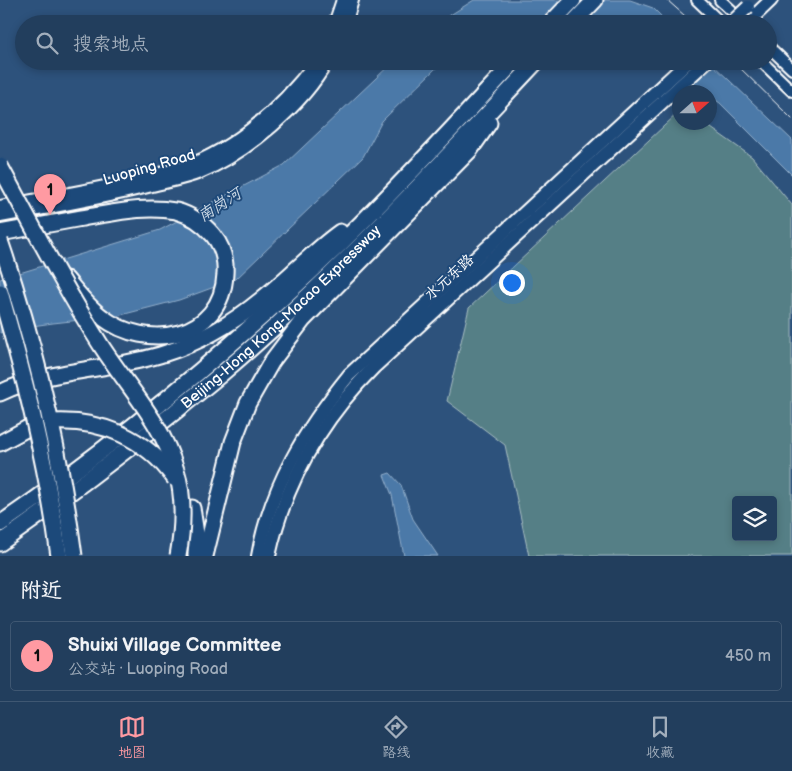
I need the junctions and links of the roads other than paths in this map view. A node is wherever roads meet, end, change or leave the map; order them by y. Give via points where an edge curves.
1 (343, 0) edge
2 (352, 0) edge
3 (573, 0) edge
4 (595, 0) edge
5 (697, 0) edge
6 (720, 0) edge
7 (770, 0) edge
8 (753, 7) edge
9 (338, 15) edge
10 (348, 15) edge
11 (559, 15) edge
12 (581, 15) edge
13 (713, 15) edge
14 (736, 15) edge
15 (742, 15) edge
16 (777, 55) edge
17 (792, 69) edge
18 (310, 70) edge
19 (321, 70) edge
20 (506, 70) edge
21 (529, 70) edge
22 (679, 70) edge
23 (698, 70) edge
24 (770, 70) edge
25 (517, 83) junction
26 (792, 91) edge
27 (0, 166) edge
28 (380, 204) junction
29 (0, 207) edge
30 (0, 216) edge
31 (0, 232) edge
32 (0, 241) edge
33 (58, 270) junction
34 (0, 292) edge
35 (0, 393) edge
36 (0, 444) edge
37 (0, 524) edge
38 (0, 543) edge
39 (59, 556) edge
40 (74, 556) edge
41 (178, 556) edge
42 (196, 556) edge
43 (205, 556) edge
44 (258, 556) edge
45 (269, 556) edge

1 - 9 main road
2 - 10 main road
3 - 11 highway
4 - 12 highway
5 - 13 street
6 - 14 street
7 - 8 main road
8 - 15 main road, bridge
16 - 17 street
18 - 29 main road, Luoping Road via 292,93 262,121 226,148 191,165 117,186
19 - 30 main road, Luoping Road via 314,82 251,142 201,171 92,200
20 - 28 highway, Beijing-Hong Kong-Macao Expressway
21 - 25 highway, Beijing-Hong Kong-Macao Expressway
22 - 44 main road, 水元东路 via 349,375 317,415 295,450 269,511
23 - 45 main road, 水元东路 via 349,392 320,432 295,476 279,517
24 - 26 street
25 - 38 highway, Beijing-Hong Kong-Macao Expressway via 357,247 242,356 122,454
25 - 43 highway via 470,150 303,320 272,361 248,404 233,442
27 - 33 highway, bridge
28 - 35 highway via 328,241 262,299 196,341 136,361 58,374
28 - 37 highway, Beijing-Hong Kong-Macao Expressway via 284,296 157,407
31 - 33 highway via 136,209 178,212 197,220 212,234 222,251 226,269 220,299 209,315 195,327 163,336 136,335 103,318
32 - 40 highway, bridge via 40,376 65,492
33 - 41 highway, bridge via 103,348 154,422 176,467 183,517
34 - 39 highway, bridge via 32,406
36 - 42 highway, bridge via 26,429 51,422 75,421 92,423 133,439 167,467 192,508

